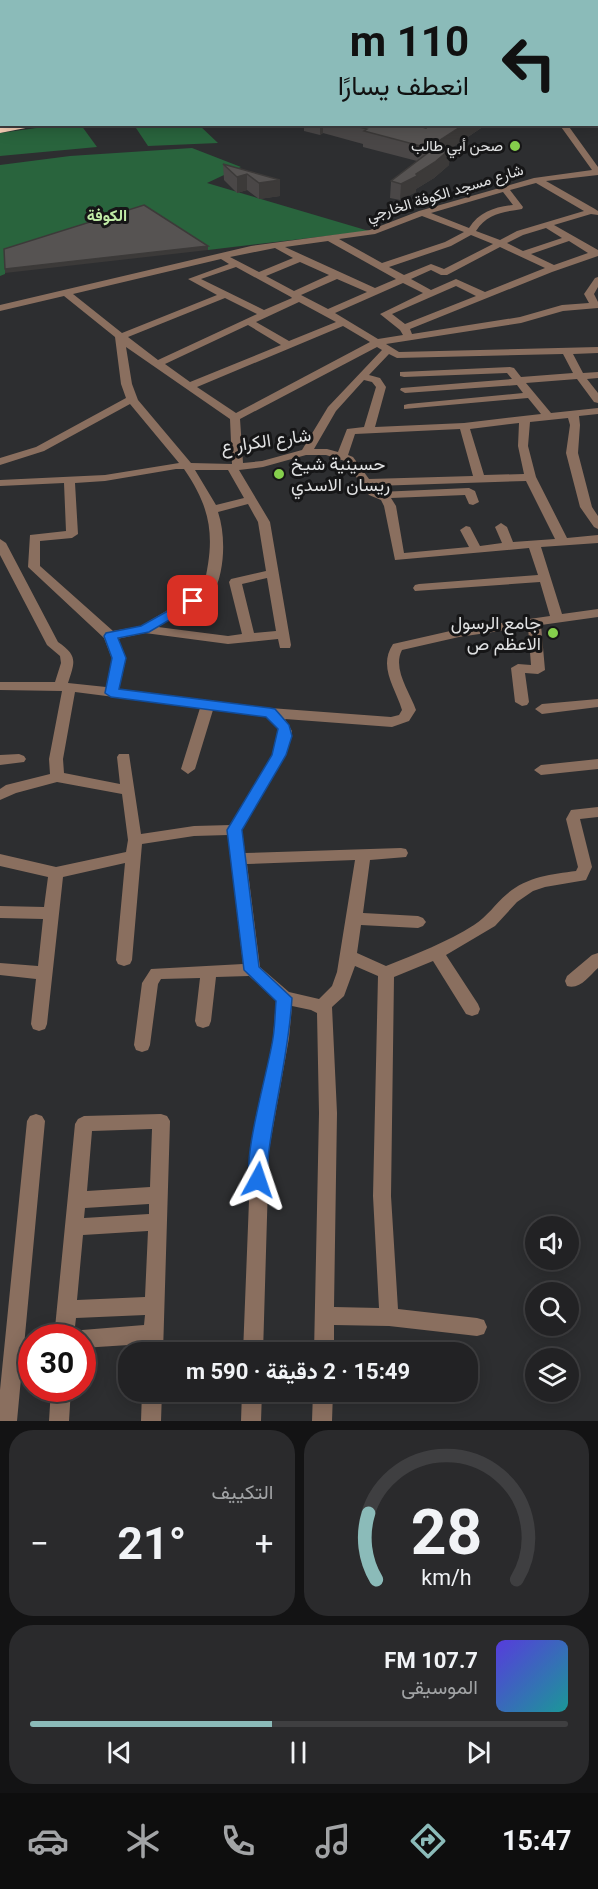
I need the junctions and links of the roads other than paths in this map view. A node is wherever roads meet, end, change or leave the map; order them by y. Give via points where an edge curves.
1 (564, 126) edge
2 (598, 171) edge
3 (537, 180) junction
4 (505, 189) junction
5 (422, 213) junction
6 (595, 213) edge
7 (546, 224) junction
8 (471, 232) junction
9 (330, 238) junction
10 (570, 238) junction
11 (500, 243) junction
12 (276, 245) junction
13 (524, 254) junction
14 (597, 254) edge
15 (222, 256) junction
16 (300, 258) junction
17 (237, 264) junction
18 (382, 266) junction
19 (551, 267) junction
20 (337, 275) junction
21 (259, 276) junction
22 (405, 279) junction
23 (598, 280) edge
24 (376, 291) junction
25 (66, 293) junction
26 (429, 293) junction
27 (225, 295) junction
28 (296, 296) junction
29 (485, 296) junction
30 (596, 305) edge
31 (0, 308) edge
32 (450, 311) junction
33 (327, 313) junction
34 (264, 314) junction
35 (248, 321) junction
36 (344, 322) junction
37 (404, 328) junction
38 (473, 329) junction
39 (120, 337) junction
40 (410, 337) junction
41 (378, 342) junction
42 (288, 345) junction
43 (566, 350) junction
44 (598, 350) edge
45 (392, 352) junction
46 (157, 364) junction
47 (404, 374) junction
48 (598, 375) edge
49 (580, 376) junction
50 (363, 377) junction
51 (519, 381) junction
52 (190, 386) junction
53 (405, 390) junction
54 (531, 395) junction
55 (132, 399) junction
56 (598, 400) edge
57 (408, 407) junction
58 (598, 411) edge
59 (573, 414) junction
60 (235, 417) junction
61 (549, 417) junction
62 (525, 418) junction
63 (464, 426) junction
64 (369, 429) junction
65 (413, 429) junction
66 (306, 452) junction
67 (342, 455) junction
68 (0, 462) edge
69 (187, 466) junction
70 (235, 467) junction
71 (530, 477) junction
72 (479, 479) junction
73 (69, 480) junction
74 (0, 483) edge
75 (366, 483) junction
76 (379, 495) junction
77 (250, 500) junction
78 (473, 502) dead end
79 (592, 507) edge
80 (212, 510) junction
81 (598, 525) edge
82 (501, 527) dead end
83 (466, 530) dead end
84 (598, 539) edge
85 (563, 542) junction
86 (0, 543) edge
87 (534, 544) junction
88 (509, 546) junction
89 (476, 549) junction
90 (6, 568) edge
91 (274, 573) junction
92 (544, 578) junction
93 (419, 588) dead end
94 (598, 613) edge
95 (558, 620) junction
96 (534, 623) junction
97 (145, 629) junction
98 (110, 636) junction
99 (249, 638) junction
100 (0, 686) edge
101 (65, 687) junction
102 (111, 693) junction
103 (522, 702) dead end
104 (598, 703) edge
105 (208, 705) junction
106 (542, 709) dead end
107 (270, 713) junction
108 (123, 757) dead end
109 (19, 759) dead end
110 (0, 760) edge
111 (598, 764) edge
112 (188, 769) dead end
113 (541, 770) dead end
114 (57, 777) junction
115 (128, 790) junction
116 (0, 795) edge
117 (598, 812) edge
118 (235, 830) junction
119 (134, 848) junction
120 (401, 853) dead end
121 (363, 856) junction
122 (239, 859) junction
123 (0, 860) edge
124 (56, 873) junction
125 (0, 912) edge
126 (51, 913) junction
127 (354, 919) junction
128 (418, 922) dead end
129 (436, 953) junction
130 (349, 956) junction
131 (598, 959) edge
132 (124, 960) dead end
133 (0, 969) edge
134 (252, 970) junction
135 (209, 971) junction
136 (44, 973) junction
137 (386, 973) junction
138 (573, 981) dead end
139 (284, 998) junction
140 (321, 1006) junction
141 (472, 1009) dead end
142 (203, 1021) dead end
143 (39, 1024) dead end
144 (142, 1045) dead end
145 (36, 1121) dead end
146 (159, 1195) junction
147 (77, 1200) junction
148 (158, 1222) junction
149 (74, 1227) junction
150 (154, 1306) junction
151 (67, 1310) junction
152 (325, 1316) junction
153 (389, 1317) junction
154 (66, 1324) edge
155 (477, 1327) dead end
156 (96, 1340) edge
157 (125, 1342) edge
158 (153, 1342) edge
159 (253, 1342) edge
160 (324, 1342) edge
161 (61, 1402) edge
162 (152, 1402) edge
163 (252, 1402) edge
164 (323, 1402) edge
165 (7, 1421) edge
166 (60, 1421) edge
167 (151, 1421) edge
168 (251, 1421) edge
169 (322, 1421) edge

1 - 2 street, شارع مسجد الكوفة الخارجي
2 - 3 street, شارع مسجد الكوفة الخارجي
3 - 4 street, شارع مسجد الكوفة الخارجي
3 - 6 street
4 - 5 street, شارع مسجد الكوفة الخارجي
4 - 8 street via 519,207 496,210 477,222
5 - 8 street
5 - 9 street, شارع مسجد الكوفة الخارجي via 384,230
6 - 7 street
7 - 10 street
7 - 11 street
8 - 11 street
8 - 18 street via 448,244
9 - 12 street, شارع مسجد الكوفة الخارجي
9 - 18 street
10 - 13 street
10 - 14 street
11 - 13 street
11 - 22 street via 444,273 431,267
12 - 15 street, شارع مسجد الكوفة الخارجي
12 - 16 street
13 - 19 street
14 - 19 street
15 - 17 street
15 - 25 street, شارع مسجد الكوفة الخارجي
16 - 20 street
16 - 21 street
17 - 21 street
17 - 27 street via 193,279
18 - 22 street
19 - 29 street
20 - 24 street
20 - 28 street
21 - 28 street
22 - 24 street
22 - 26 street
23 - 30 street via 589,294
24 - 33 street
25 - 31 street, شارع مسجد الكوفة الخارجي
25 - 39 street
26 - 29 street via 456,282
26 - 37 street via 385,314
27 - 34 street
27 - 39 street
28 - 33 street
28 - 34 street
29 - 32 street
30 - 38 street via 562,308
32 - 37 street
32 - 38 street
33 - 36 street
34 - 35 street
35 - 42 street
35 - 46 street
36 - 41 street
36 - 42 street
37 - 40 street
38 - 40 street
39 - 46 street
39 - 55 street
40 - 41 street
41 - 45 street
41 - 60 street
42 - 52 street
43 - 44 street
43 - 45 street
43 - 49 street
45 - 47 street
45 - 50 street
46 - 52 street
47 - 51 street via 510,370
47 - 53 street
48 - 49 street
49 - 51 street
49 - 56 street
50 - 64 street via 376,380 381,387
50 - 66 street via 332,409
51 - 53 street
51 - 54 street
52 - 60 street
53 - 57 street
54 - 57 street
54 - 61 street
55 - 68 street via 40,448
55 - 69 street
57 - 65 street
58 - 59 street
59 - 61 street
59 - 79 street via 572,453
60 - 70 street
61 - 62 street
62 - 63 street
62 - 71 street via 523,446
63 - 65 street
63 - 72 street
64 - 65 street
64 - 67 street via 351,431
66 - 67 street, شارع الكرار ع
66 - 70 street, شارع الكرار ع
67 - 75 street
69 - 70 street, شارع الكرار ع
69 - 73 street, شارع الكرار ع
69 - 80 street via 208,496
70 - 77 street
71 - 72 street
71 - 85 street
72 - 75 street
73 - 74 street, شارع الكرار ع
73 - 98 street via 72,534 34,538 34,567
75 - 76 street
76 - 78 street via 469,491
76 - 89 street via 390,506 399,557
77 - 80 street
77 - 91 street via 264,522
79 - 81 street
80 - 97 street via 217,524 216,567 209,591
82 - 88 street
83 - 89 street
84 - 85 street
85 - 87 street
86 - 90 street
87 - 88 street
87 - 92 street
88 - 89 street
90 - 101 street via 53,645 66,654
91 - 99 street via 235,582
91 - 99 street via 284,639
92 - 93 street
92 - 95 street
94 - 95 street
95 - 96 street
96 - 103 street via 538,670 518,668
96 - 107 street via 459,633 398,647 391,662 409,710 398,721
97 - 98 street
97 - 99 street via 228,640
98 - 102 street via 119,658
100 - 101 street
101 - 102 street
101 - 114 street
102 - 105 street
104 - 106 street
105 - 107 street
105 - 112 street
107 - 118 street via 285,728 285,736 279,755
108 - 115 street
109 - 110 street
111 - 113 street
114 - 115 street
114 - 116 street
115 - 119 street
117 - 129 street via 576,814 573,819 585,867 583,875 531,885 512,898 491,921
118 - 119 street via 194,831
118 - 122 street
119 - 124 street
119 - 132 street
120 - 121 street
121 - 122 street
121 - 127 street
122 - 134 street
123 - 124 street
124 - 126 street
125 - 126 street
126 - 136 street
127 - 128 street
127 - 130 street
129 - 137 street
129 - 141 street
130 - 137 street
130 - 140 street via 340,991 334,1000
131 - 138 street
133 - 136 street
134 - 135 street
134 - 139 street
135 - 142 street
135 - 144 street via 164,972 152,977
136 - 143 street
137 - 153 street via 382,1196
139 - 140 street
139 - 159 street via 281,1038 259,1160
140 - 152 street via 325,1010 328,1113
145 - 165 street
146 - 147 street
146 - 147 street via 161,1121 84,1124
146 - 148 street
147 - 149 street
148 - 149 street
148 - 150 street
149 - 151 street
150 - 151 street
150 - 158 street
151 - 154 street
152 - 153 street
152 - 160 street
153 - 155 street
156 - 157 street
161 - 166 street
162 - 167 street
163 - 168 street
164 - 169 street

